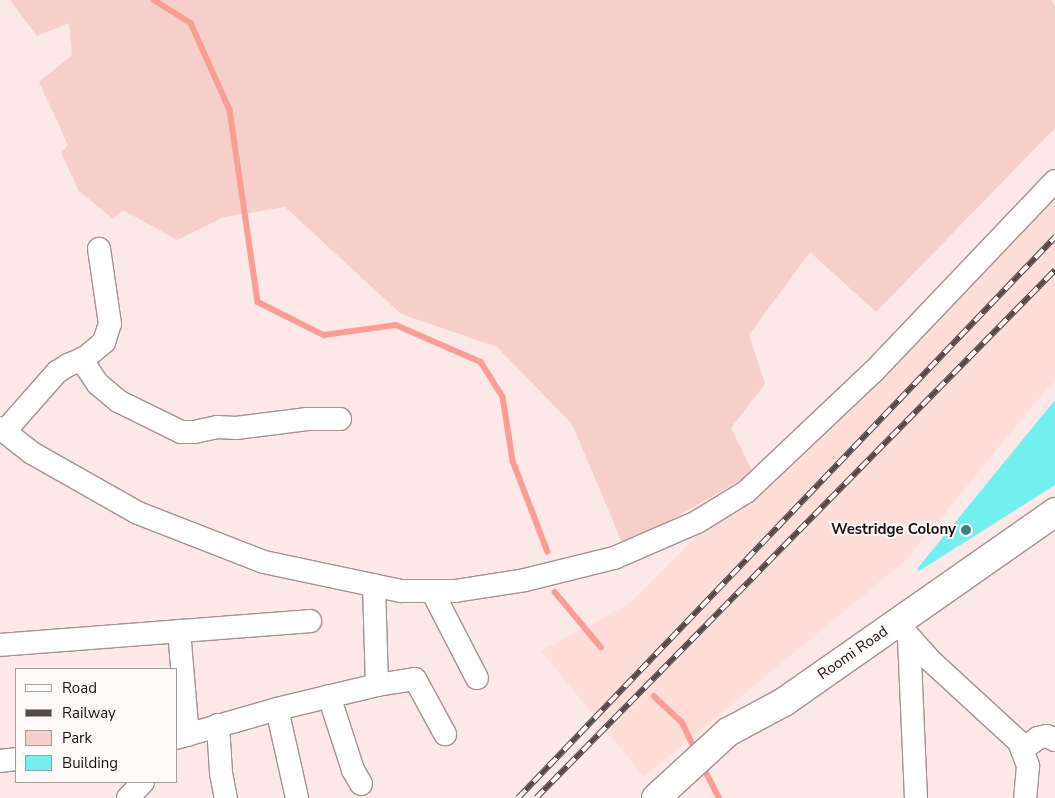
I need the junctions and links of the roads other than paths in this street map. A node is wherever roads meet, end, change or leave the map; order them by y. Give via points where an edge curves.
1 (1055, 181) edge
2 (99, 249) dead end
3 (81, 359) junction
4 (340, 419) dead end
5 (5, 437) edge
6 (1055, 512) edge
7 (374, 584) junction
8 (432, 591) junction
9 (310, 621) dead end
10 (903, 630) junction
11 (179, 631) junction
12 (0, 645) edge
13 (477, 678) dead end
14 (378, 685) junction
15 (330, 696) junction
16 (278, 709) junction
17 (218, 725) junction
18 (445, 734) dead end
19 (182, 737) edge
20 (1055, 740) edge
21 (1022, 750) junction
22 (15, 759) edge
23 (0, 761) edge
24 (142, 783) edge
25 (361, 784) dead end
26 (128, 798) edge
27 (226, 798) edge
28 (297, 798) edge
29 (656, 798) edge
30 (916, 798) edge
31 (1025, 798) edge

1 - 8 street via 874,371 746,492 697,522 614,558 525,580 455,592
2 - 3 street via 110,324 104,342
3 - 4 street via 98,384 118,401 181,432 307,419
3 - 5 street via 57,372
5 - 7 street via 138,514 264,562
6 - 10 street, Roomi Road
7 - 8 street via 401,591
7 - 14 street
8 - 13 street
9 - 11 street
10 - 21 street via 931,661 1019,742
10 - 29 street, Roomi Road via 728,732
10 - 30 street
11 - 12 street
11 - 19 street
14 - 15 street
14 - 18 street via 415,679
15 - 16 street
15 - 25 street via 353,770
16 - 17 street
16 - 28 street
17 - 19 street
17 - 27 street
20 - 21 street via 1047,736 1038,738
21 - 31 street via 1028,766
22 - 23 street
24 - 26 street

